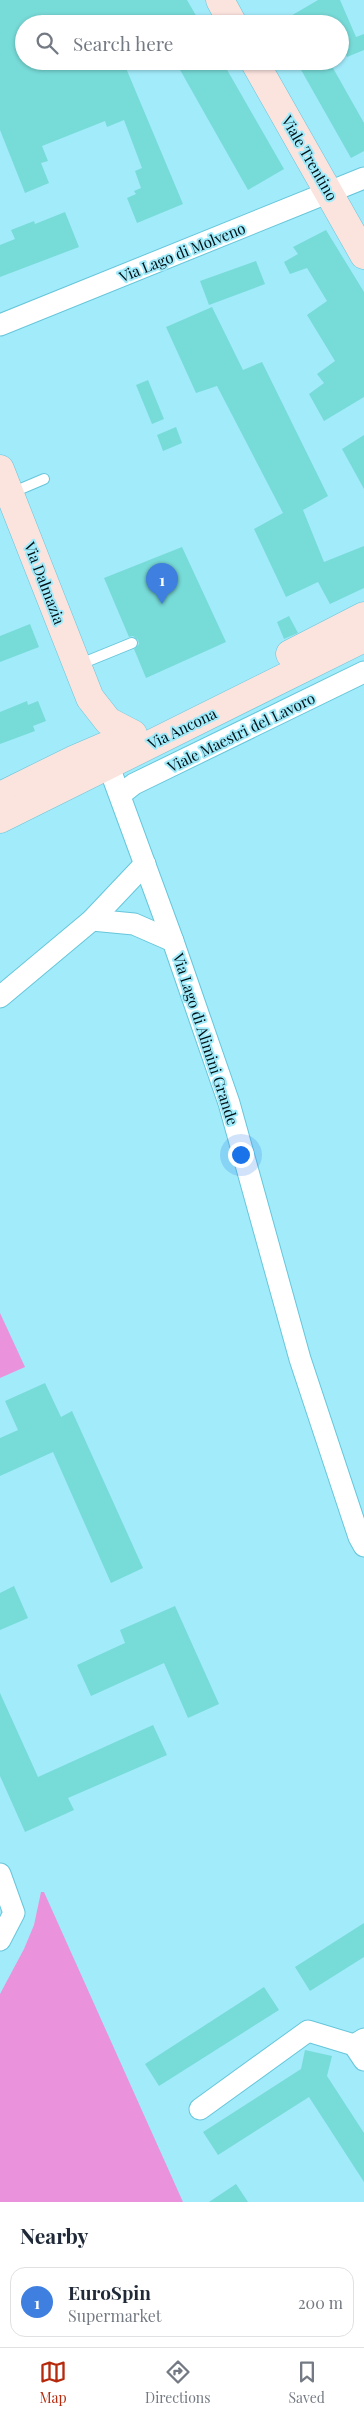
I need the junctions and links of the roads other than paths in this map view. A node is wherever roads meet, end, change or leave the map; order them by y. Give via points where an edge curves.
1 (220, 0) edge
2 (228, 15) edge
3 (259, 70) edge
4 (364, 178) edge
5 (329, 192) junction
6 (364, 255) edge
7 (0, 325) edge
8 (0, 468) edge
9 (44, 479) dead end
10 (10, 494) junction
11 (364, 616) edge
12 (364, 638) edge
13 (132, 643) dead end
14 (77, 665) junction
15 (364, 672) edge
16 (90, 698) junction
17 (133, 734) junction
18 (75, 759) junction
19 (108, 764) junction
20 (120, 795) junction
21 (0, 796) edge
22 (0, 819) edge
23 (145, 864) junction
24 (92, 920) junction
25 (173, 941) junction
26 (0, 997) edge
27 (364, 1546) edge
28 (0, 1874) edge
29 (0, 1940) edge
30 (361, 2048) edge
31 (200, 2109) dead end

1 - 2 street
3 - 5 street, Viale Trentino
4 - 5 street, Via Lago di Molveno
5 - 6 street, Viale Trentino
5 - 7 street, Via Lago di Molveno
8 - 10 street, Via Dalmazia
9 - 10 lane
10 - 14 street, Via Dalmazia
11 - 17 street, Via Ancona
12 - 19 street, Via Ancona
13 - 14 lane
14 - 16 street, Via Dalmazia
15 - 20 street, Viale Maestri del Lavoro via 134,784
16 - 17 street, Via Dalmazia via 108,721
16 - 18 street, Via Dalmazia via 92,734
17 - 18 street, Via Ancona
18 - 21 street, Via Ancona
19 - 20 street, Via Lago di Alimini Grande
19 - 22 street, Via Ancona
20 - 23 street, Via Lago di Alimini Grande
23 - 24 street
23 - 25 street, Via Lago di Alimini Grande
24 - 25 street via 134,924
24 - 26 street
25 - 27 street, Via Lago di Alimini Grande via 229,1102 300,1359
28 - 29 street via 14,1913
30 - 31 street via 308,2031

